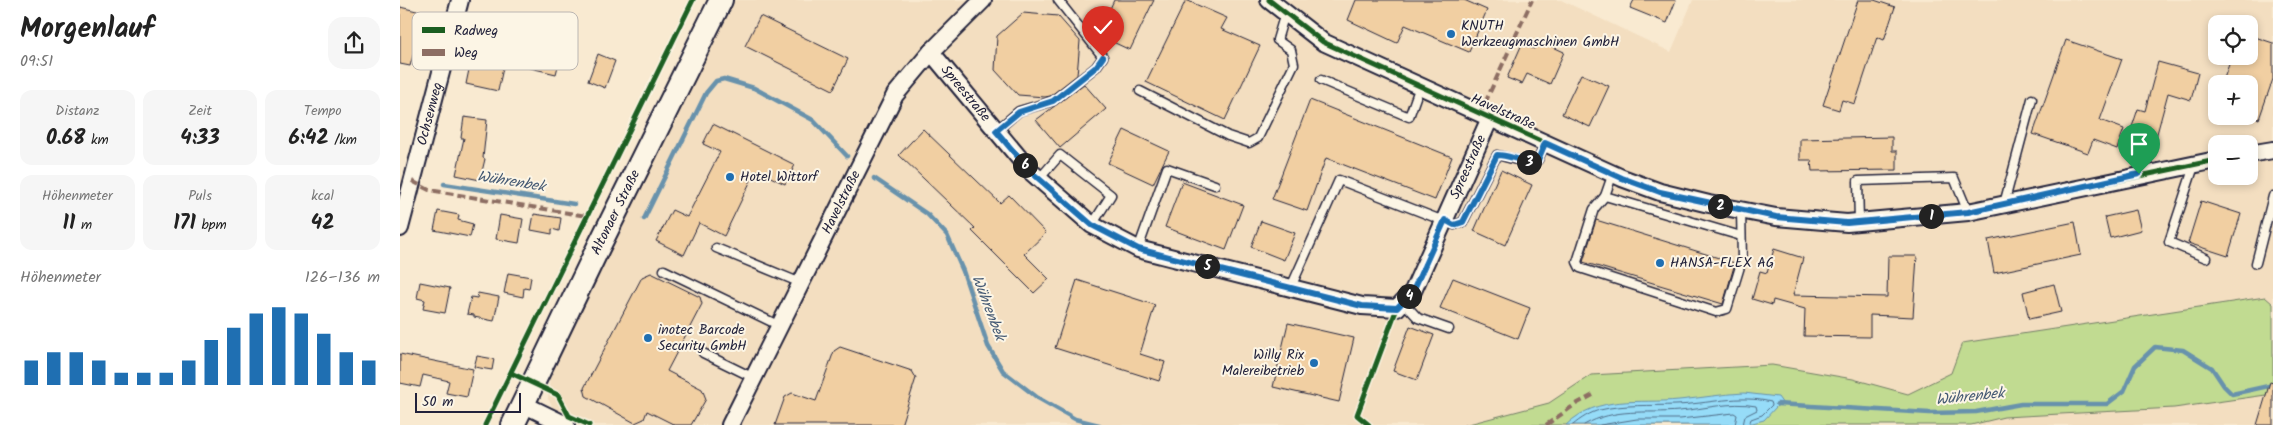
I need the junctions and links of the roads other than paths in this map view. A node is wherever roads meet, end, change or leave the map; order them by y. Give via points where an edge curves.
1 (721, 0) edge
2 (983, 0) edge
3 (1058, 0) edge
4 (1269, 0) edge
5 (1285, 13) junction
6 (931, 52) junction
7 (442, 70) edge
8 (1321, 80) dead end
9 (1420, 86) junction
10 (1140, 91) dead end
11 (2032, 99) dead end
12 (1490, 118) junction
13 (996, 131) junction
14 (1545, 143) junction
15 (2273, 150) edge
16 (2258, 152) edge
17 (2208, 161) edge
18 (2194, 164) junction
19 (1613, 174) junction
20 (1039, 179) junction
21 (1215, 185) dead end
22 (1606, 196) junction
23 (2273, 196) edge
24 (2004, 204) junction
25 (1741, 210) junction
26 (1968, 212) junction
27 (1445, 220) junction
28 (1859, 222) junction
29 (1092, 225) junction
30 (400, 228) edge
31 (1741, 236) junction
32 (716, 248) dead end
33 (1138, 249) junction
34 (2206, 258) dead end
35 (2256, 263) dead end
36 (664, 270) dead end
37 (801, 283) junction
38 (1291, 287) junction
39 (1402, 302) junction
40 (780, 326) junction
41 (1449, 329) dead end
42 (703, 353) dead end
43 (754, 378) junction
44 (523, 404) junction
45 (513, 425) edge
46 (566, 425) edge
47 (730, 425) edge

1 - 44 main road, Altonaer Straße
2 - 6 street, Havelstraße
3 - 13 lane via 1103,57 1096,67 1053,101 1019,112
4 - 5 street, Havelstraße
5 - 9 street, Havelstraße via 1323,42
5 - 10 lane via 1277,40 1291,50 1294,64 1258,138 1249,143 1228,136
6 - 13 street, Spreestraße
6 - 37 street, Havelstraße via 895,95
7 - 30 street, Ochsenweg
8 - 9 lane via 1409,117
9 - 12 street, Havelstraße
11 - 24 lane
12 - 14 street, Havelstraße
12 - 27 street, Spreestraße
13 - 20 street, Spreestraße
14 - 19 street, Havelstraße
14 - 27 lane via 1538,160 1528,163 1497,155 1463,222 1454,225
15 - 16 street
17 - 18 street, Havelstraße
18 - 24 street, Havelstraße
18 - 34 lane via 2169,242
19 - 22 lane
19 - 25 street, Havelstraße via 1660,192
20 - 29 street, Spreestraße
20 - 29 lane via 1060,155 1111,194
21 - 33 lane via 1167,168
22 - 31 lane
22 - 31 lane via 1594,209 1576,262 1580,268 1716,312 1727,309 1742,260
23 - 35 lane
24 - 26 street, Havelstraße
25 - 28 street, Havelstraße via 1776,217
25 - 31 lane
26 - 28 street, Havelstraße
26 - 28 lane via 1954,178 1858,181
27 - 38 lane via 1339,180
27 - 39 street, Spreestraße via 1413,291
29 - 33 street, Spreestraße
32 - 37 lane
33 - 38 street, Spreestraße
36 - 40 lane
37 - 40 street, Havelstraße
38 - 39 street, Spreestraße via 1362,306 1397,308
39 - 41 lane via 1418,318
40 - 43 street, Havelstraße
42 - 43 lane
43 - 47 street, Havelstraße
44 - 45 main road, Altonaer Straße
44 - 46 street

